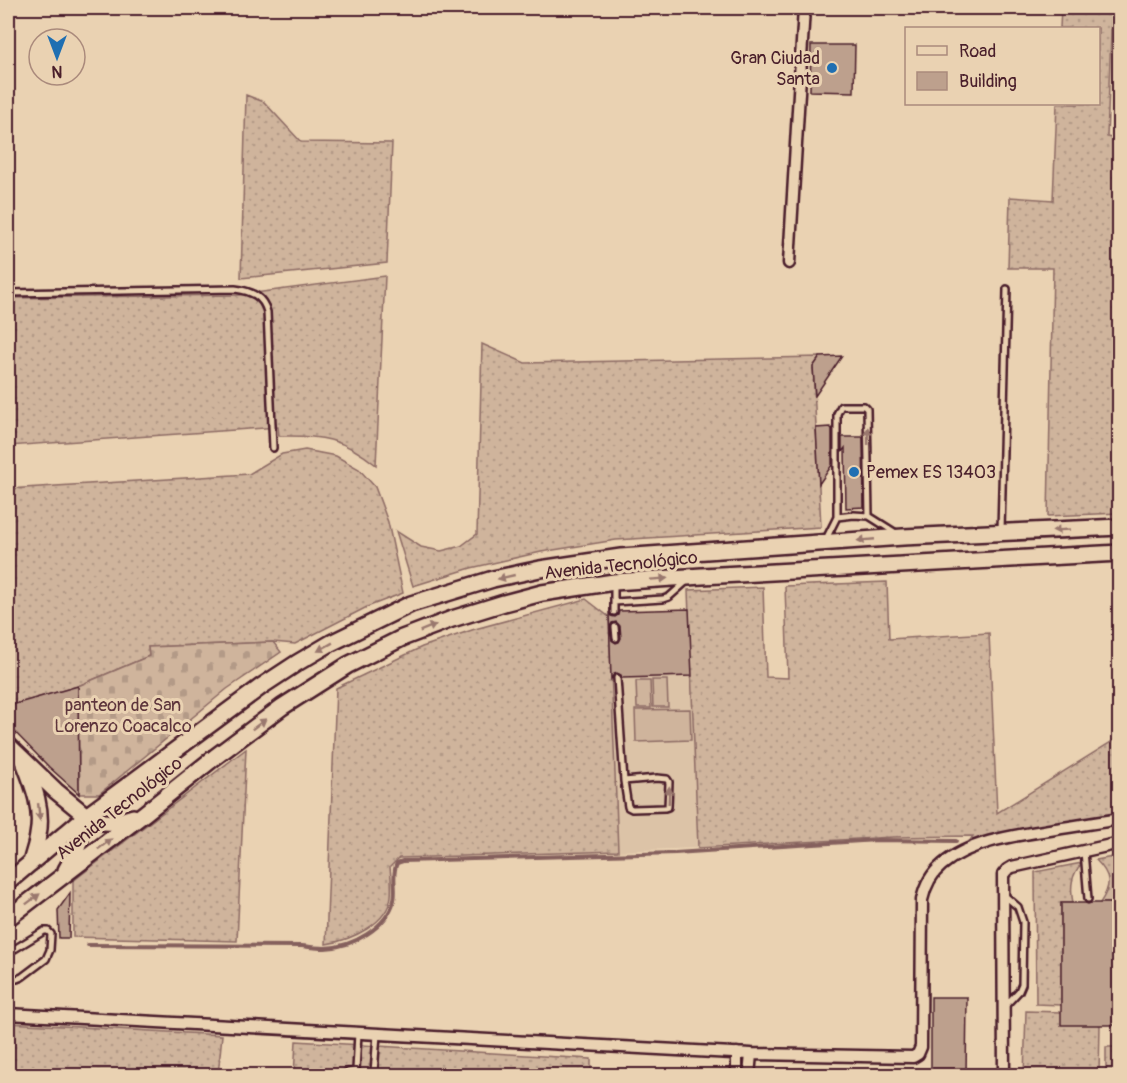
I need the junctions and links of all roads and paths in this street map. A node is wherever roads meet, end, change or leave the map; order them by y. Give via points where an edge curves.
1 (804, 8) edge
2 (789, 263) dead end
3 (1007, 289) dead end
4 (8, 294) edge
5 (273, 448) dead end
6 (869, 516) junction
7 (837, 517) junction
8 (1119, 527) edge
9 (1001, 533) junction
10 (903, 537) junction
11 (824, 544) junction
12 (1119, 553) edge
13 (692, 577) junction
14 (614, 582) junction
15 (614, 602) junction
16 (614, 612) dead end
17 (615, 627) dead end
18 (616, 638) dead end
19 (617, 678) dead end
20 (8, 745) edge
21 (24, 761) junction
22 (624, 781) junction
23 (8, 796) edge
24 (145, 813) junction
25 (85, 817) junction
26 (8, 819) edge
27 (1119, 819) edge
28 (1119, 843) edge
29 (1084, 851) junction
30 (31, 863) junction
31 (58, 879) junction
32 (8, 882) edge
33 (1003, 894) junction
34 (1088, 899) dead end
35 (8, 918) edge
36 (8, 953) edge
37 (8, 979) edge
38 (1003, 1007) junction
39 (8, 1014) edge
40 (358, 1033) junction
41 (377, 1035) junction
42 (737, 1053) junction
43 (751, 1054) junction
44 (341, 1076) edge
45 (381, 1076) edge
46 (737, 1076) edge
47 (749, 1076) edge
48 (1004, 1076) edge

1 - 2 street
3 - 9 lane
4 - 5 lane via 235,289 256,294 267,312
6 - 7 lane
6 -> 7 lane via 867,409 841,406 837,414
6 - 10 lane
7 - 11 lane
8 -> 9 main road, Avenida Tecnológico
9 - 10 main road, Avenida Tecnológico
10 -> 11 main road, Avenida Tecnológico
11 -> 25 main road, Avenida Tecnológico via 580,562 493,579 411,604 297,663
12 - 13 main road, Avenida Tecnológico
14 -> 13 main road, Avenida Tecnológico
13 - 15 lane via 663,599
14 - 15 lane
24 -> 14 main road, Avenida Tecnológico via 282,707 348,665 402,638 504,603
15 - 16 lane
17 - 18 lane
19 - 22 lane
20 - 21 main road
21 - 25 main road
21 -> 30 main road via 39,816
22 -> 22 lane via 628,807 668,807 667,779
23 - 26 lane
24 - 25 main road via 113,822
31 -> 24 main road, Avenida Tecnológico
25 - 30 main road, Avenida Tecnológico
25 - 31 main road via 75,854
27 - 43 street via 1003,838 961,853 932,875 922,900 918,1054
28 - 29 street
29 - 33 street via 1012,867 1003,876
29 - 34 lane
30 - 32 main road, Avenida Tecnológico
35 -> 31 main road, Avenida Tecnológico
33 - 38 street
33 - 38 lane via 1018,907 1023,922 1022,984
36 - 37 lane via 44,931 51,934 46,959 22,977
38 - 48 street
39 - 40 street
40 - 41 street
40 - 44 lane via 356,1070
41 - 42 street
41 - 45 lane via 374,1072
42 - 43 street
42 - 46 street
43 - 47 street

